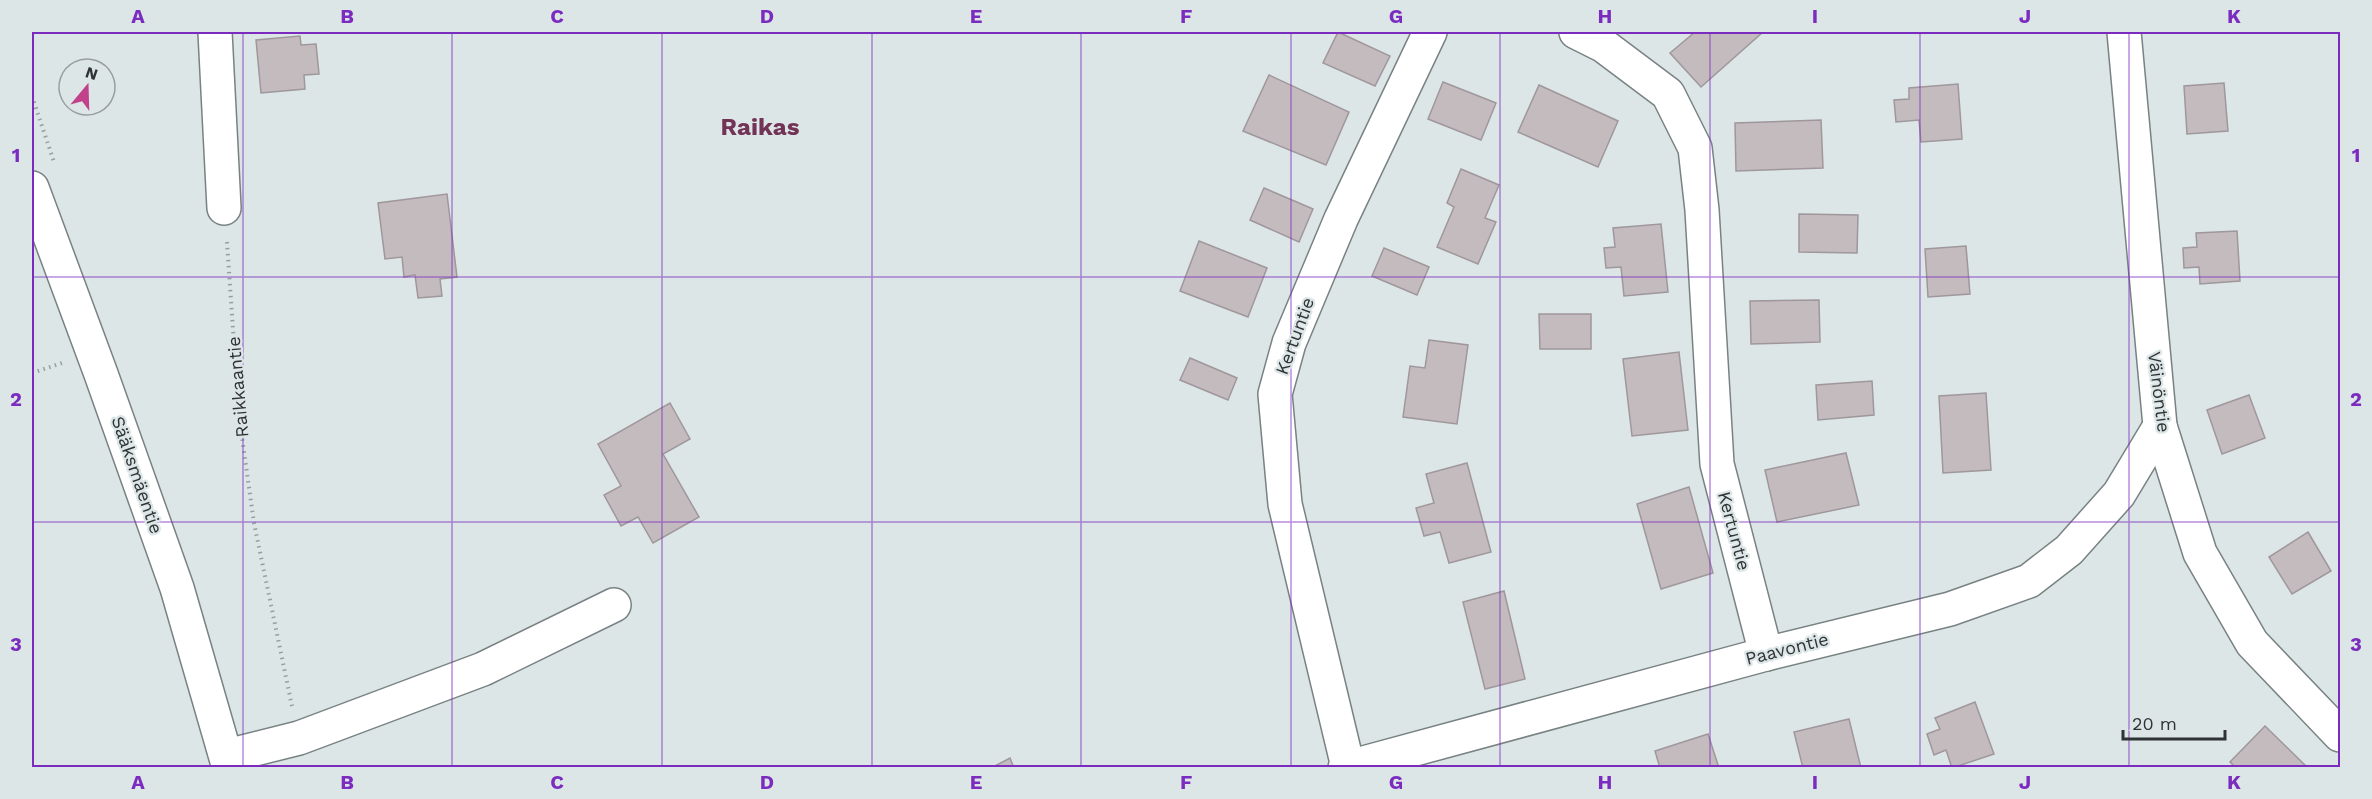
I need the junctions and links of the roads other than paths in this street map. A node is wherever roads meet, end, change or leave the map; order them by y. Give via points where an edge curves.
1 (215, 32) edge
2 (1430, 32) edge
3 (1576, 32) edge
4 (2124, 32) edge
5 (32, 188) edge
6 (224, 208) road end
7 (2160, 426) junction
8 (614, 604) dead end
9 (1766, 654) junction
10 (2340, 735) edge
11 (228, 762) edge
12 (1346, 767) edge

1 - 6 street
2 - 12 street, Kertuntie via 1341,219 1289,343 1275,394 1285,504
3 - 9 street, Kertuntie via 1604,46 1668,94 1695,148 1717,464
4 - 7 street, Väinöntie
5 - 11 street, Sääksmäentie via 177,588
7 - 9 street, Paavontie via 2119,494 2069,550 2029,581 1950,609
7 - 10 street, Väinöntie via 2200,553 2246,633
8 - 11 street via 483,669
9 - 12 street, Paavontie

